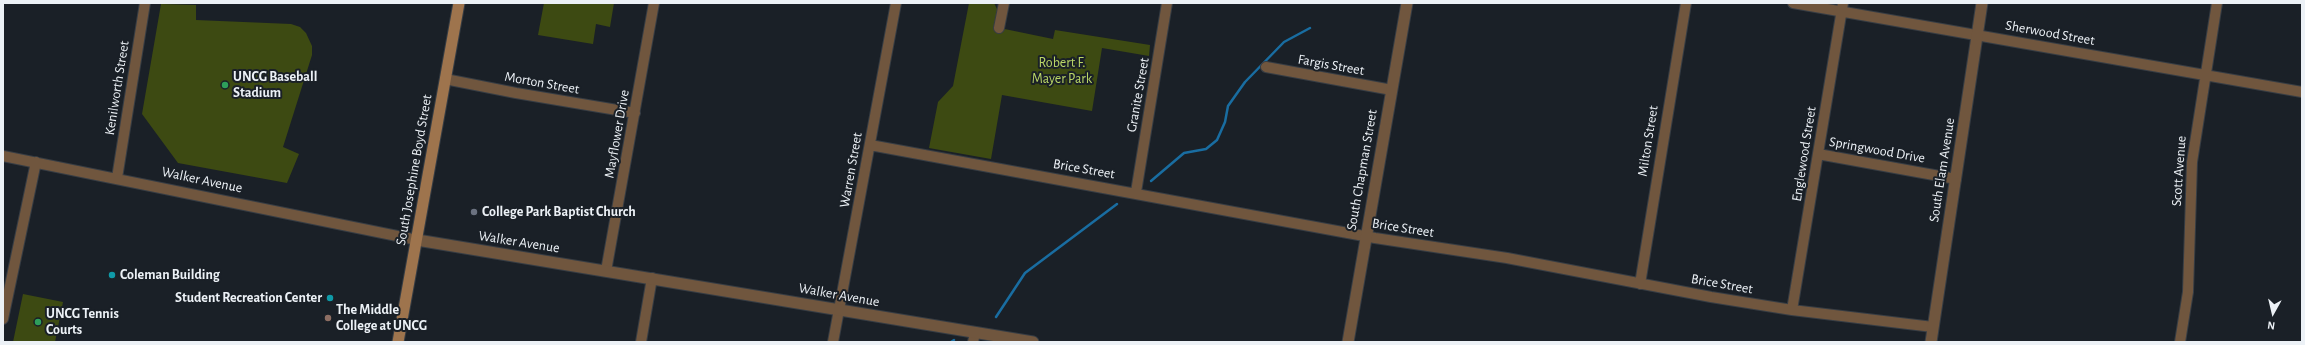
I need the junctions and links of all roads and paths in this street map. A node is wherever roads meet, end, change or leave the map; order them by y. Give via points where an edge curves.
1 (145, 3) edge
2 (458, 3) edge
3 (654, 3) edge
4 (896, 3) edge
5 (1004, 3) edge
6 (1167, 3) edge
7 (1407, 3) edge
8 (1686, 3) edge
9 (1793, 3) edge
10 (1982, 3) edge
11 (2217, 3) edge
12 (1842, 7) edge
13 (999, 28) dead end
14 (1978, 34) junction
15 (1266, 68) dead end
16 (2205, 76) junction
17 (445, 79) junction
18 (1392, 90) junction
19 (2302, 92) edge
20 (635, 113) junction
21 (870, 145) junction
22 (1818, 154) junction
23 (3, 156) edge
24 (36, 162) junction
25 (116, 178) junction
26 (1956, 178) junction
27 (1136, 192) junction
28 (1366, 236) junction
29 (417, 240) junction
30 (606, 271) junction
31 (652, 278) junction
32 (1640, 284) junction
33 (1792, 310) junction
34 (840, 311) junction
35 (3, 319) edge
36 (1933, 327) junction
37 (974, 337) edge
38 (398, 342) edge
39 (641, 342) edge
40 (833, 342) edge
41 (1033, 342) edge
42 (1348, 342) edge
43 (1931, 342) edge
44 (2180, 342) edge

1 - 25 street, Kenilworth Street
2 - 17 main road, South Josephine Boyd Street
3 - 20 street, Mayflower Drive
4 - 21 street, Warren Street
5 - 13 street
6 - 27 street, Granite Street
7 - 18 street, South Chapman Street
8 - 32 street, Milton Street
9 - 12 street, Sherwood Street
10 - 14 street, South Elam Avenue
11 - 16 street, Scott Avenue
12 - 14 street, Sherwood Street
12 - 22 street, Englewood Street
14 - 16 street, Sherwood Street
14 - 26 street, South Elam Avenue
15 - 18 street, Fargis Street
16 - 19 street, Sherwood Street
16 - 44 street, Scott Avenue via 2192,162 2188,292
17 - 20 street, Morton Street
17 - 29 main road, South Josephine Boyd Street
18 - 28 street, South Chapman Street
20 - 30 street, Mayflower Drive
21 - 27 street, Brice Street
21 - 34 street, Warren Street
22 - 26 street, Springwood Drive
22 - 33 street, Englewood Street
23 - 24 street, Walker Avenue
24 - 25 street, Walker Avenue
24 - 35 street
25 - 29 street, Walker Avenue
26 - 36 street, South Elam Avenue
27 - 28 street, Brice Street
28 - 32 street, Brice Street via 1507,258
28 - 42 street, South Chapman Street
29 - 30 street, Walker Avenue
29 - 38 main road, South Josephine Boyd Street
30 - 31 street, Walker Avenue
31 - 34 street, Walker Avenue
31 - 39 street
32 - 33 street, Brice Street
33 - 36 street, Brice Street
34 - 37 street, Walker Avenue
34 - 40 street, Warren Street
36 - 43 street, South Elam Avenue
37 - 41 street, Walker Avenue

